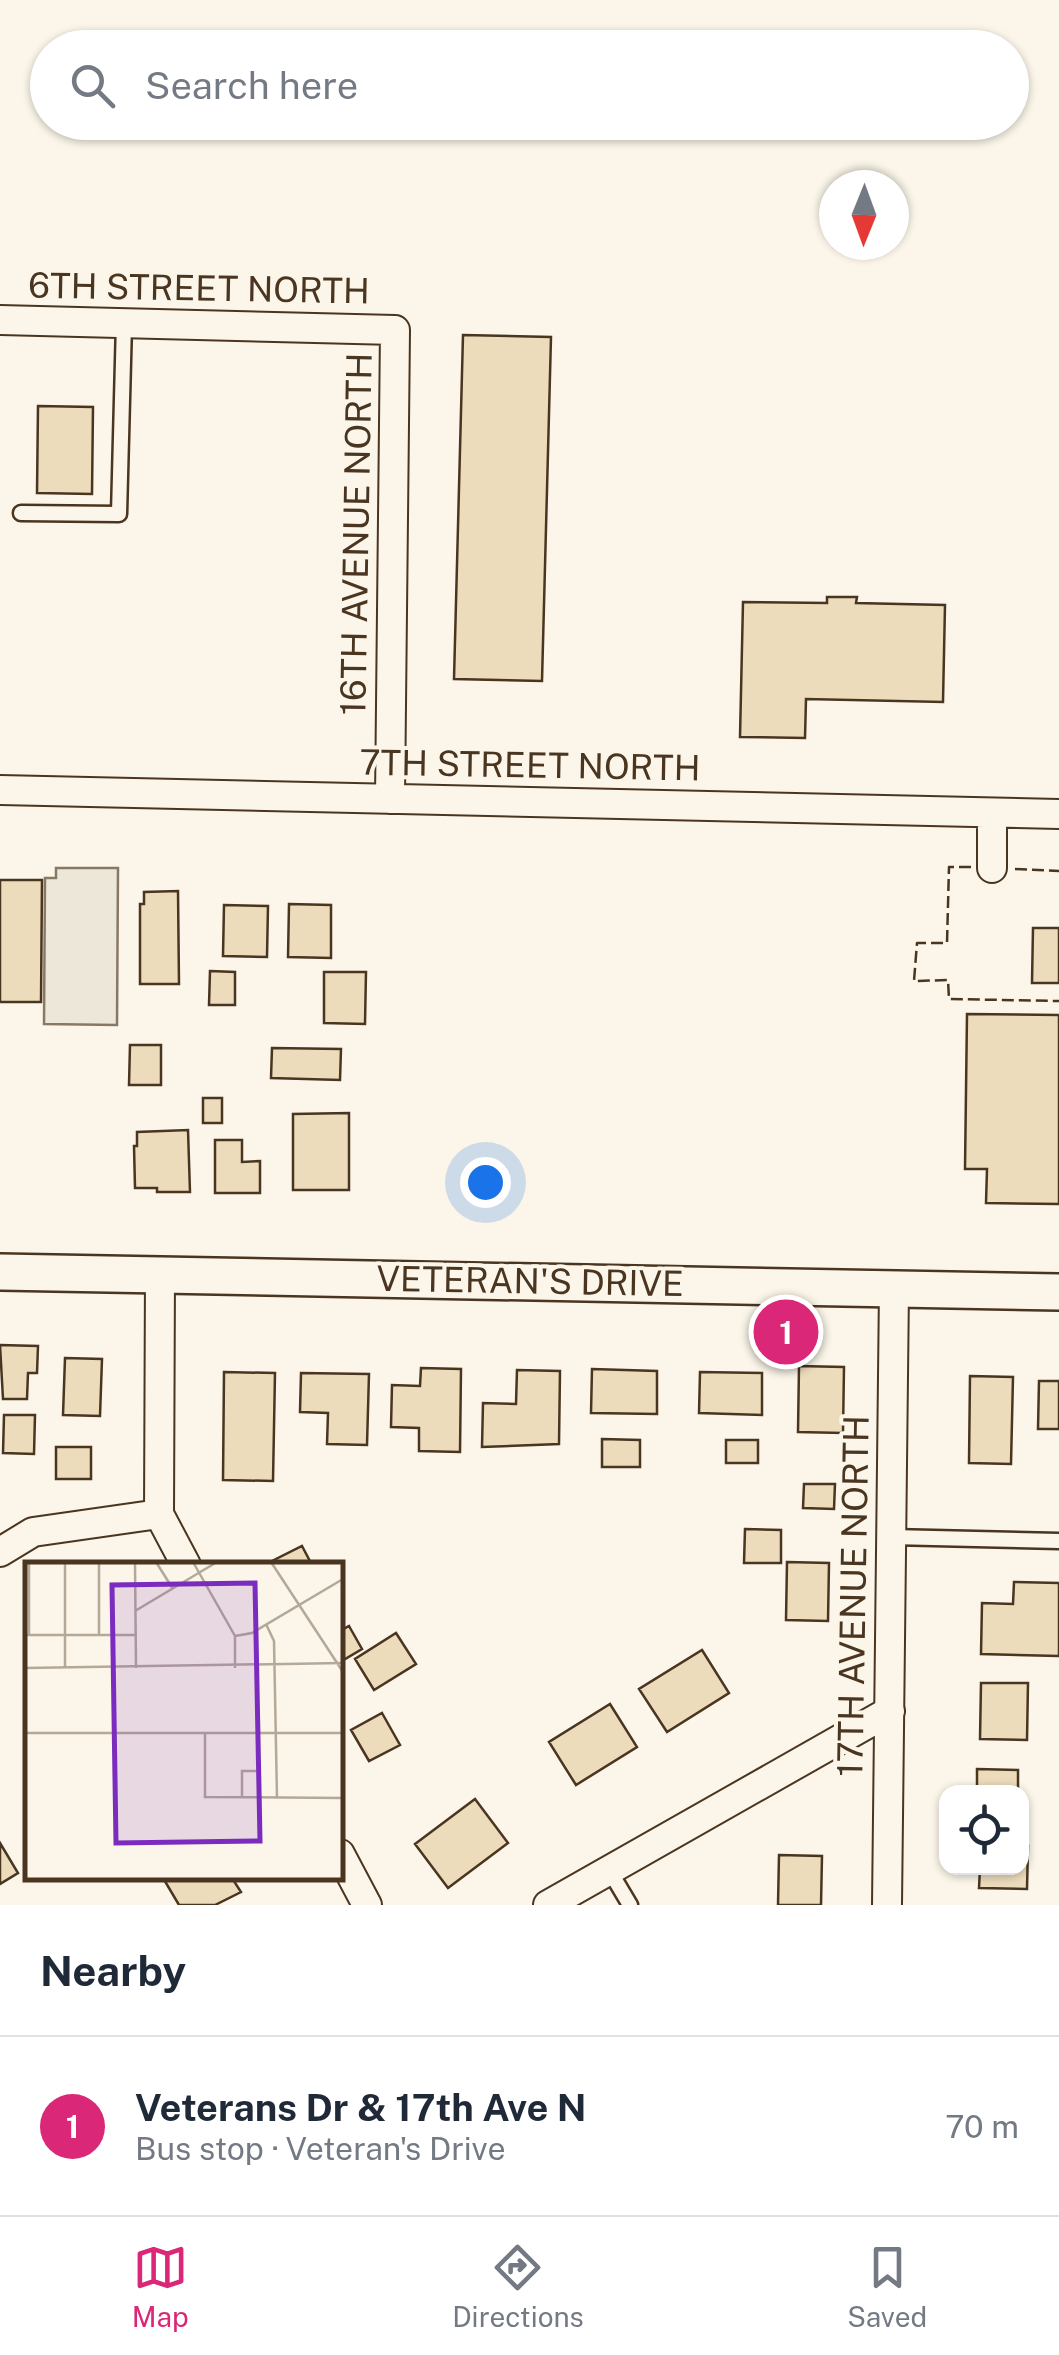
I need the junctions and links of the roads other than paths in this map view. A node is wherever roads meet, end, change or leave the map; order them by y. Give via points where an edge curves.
1 (0, 320) edge
2 (124, 323) junction
3 (395, 330) joint
4 (21, 513) dead end
5 (0, 790) edge
6 (390, 799) junction
7 (992, 812) junction
8 (1059, 814) edge
9 (992, 868) dead end
10 (0, 1272) edge
11 (160, 1273) junction
12 (894, 1288) junction
13 (1059, 1292) edge
14 (159, 1514) junction
15 (890, 1537) junction
16 (1059, 1541) edge
17 (0, 1552) edge
18 (184, 1562) edge
19 (890, 1711) junction
20 (342, 1858) edge
21 (608, 1868) junction
22 (367, 1905) edge
23 (548, 1905) edge
24 (630, 1905) edge
25 (887, 1905) edge

1 - 2 street, 6TH STREET NORTH
2 - 3 street, 6TH STREET NORTH
2 - 4 lane via 119,514
3 - 6 street, 16TH AVENUE NORTH
5 - 6 street, 7TH STREET NORTH
6 - 7 street, 7TH STREET NORTH
7 - 8 street, 7TH STREET NORTH
7 - 9 street
10 - 11 street, VETERAN'S DRIVE
11 - 12 street, VETERAN'S DRIVE
11 - 14 street
12 - 13 street, VETERAN'S DRIVE
12 - 15 street, 17TH AVENUE NORTH
14 - 17 street via 33,1532
14 - 18 street
15 - 16 lane
15 - 19 street, 17TH AVENUE NORTH
19 - 21 street
19 - 25 street, 17TH AVENUE NORTH
20 - 22 street
21 - 23 street
21 - 24 lane

